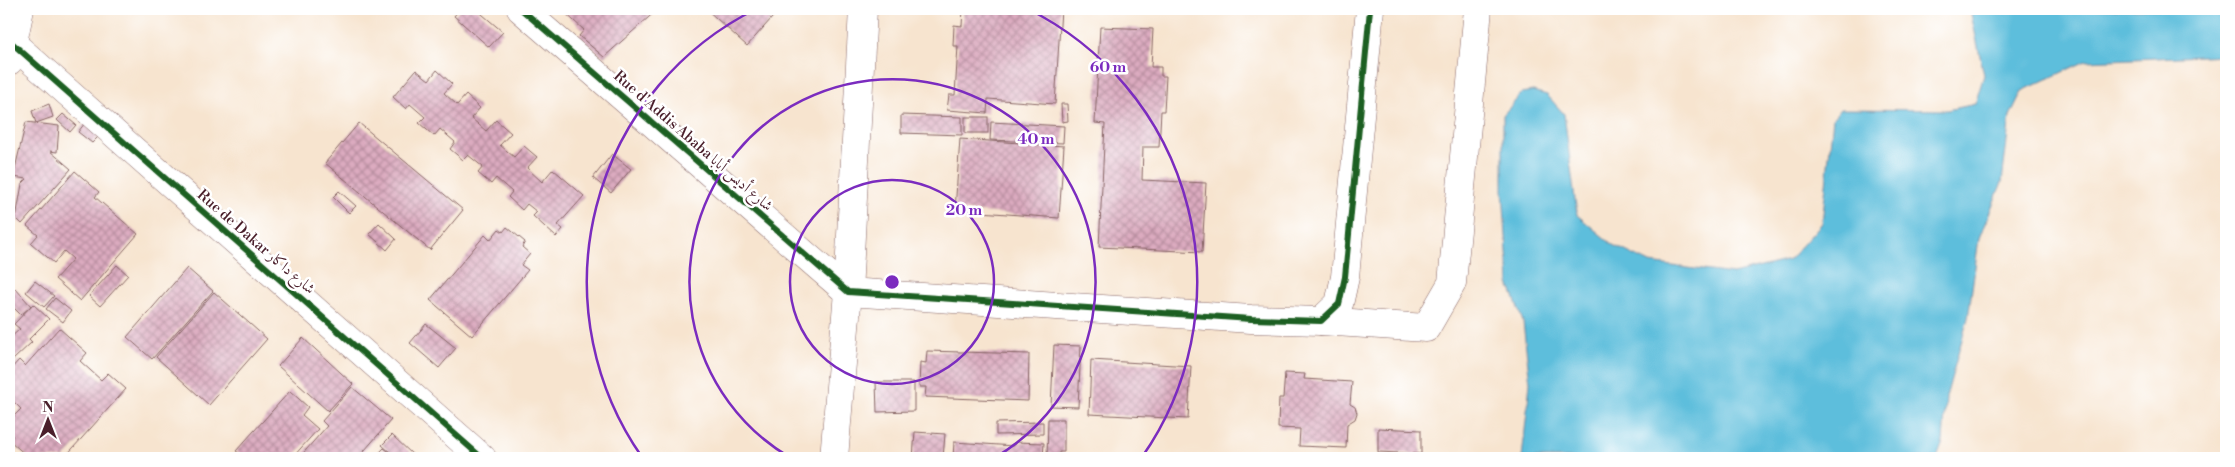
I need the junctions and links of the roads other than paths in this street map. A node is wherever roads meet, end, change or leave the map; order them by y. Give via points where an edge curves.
1 (20, 9) edge
2 (521, 9) edge
3 (863, 9) edge
4 (1370, 9) edge
5 (1478, 9) edge
6 (11, 53) edge
7 (848, 292) junction
8 (1321, 321) junction
9 (482, 458) edge
10 (834, 458) edge

1 - 6 street
2 - 7 street, Rue d'Addis Ababa شارع أديس أبابا
3 - 7 street
4 - 8 street via 1345,277 1339,304
5 - 8 street via 1452,283 1426,328
6 - 9 street, Rue de Dakar شارع داكار
7 - 8 street
7 - 10 street

